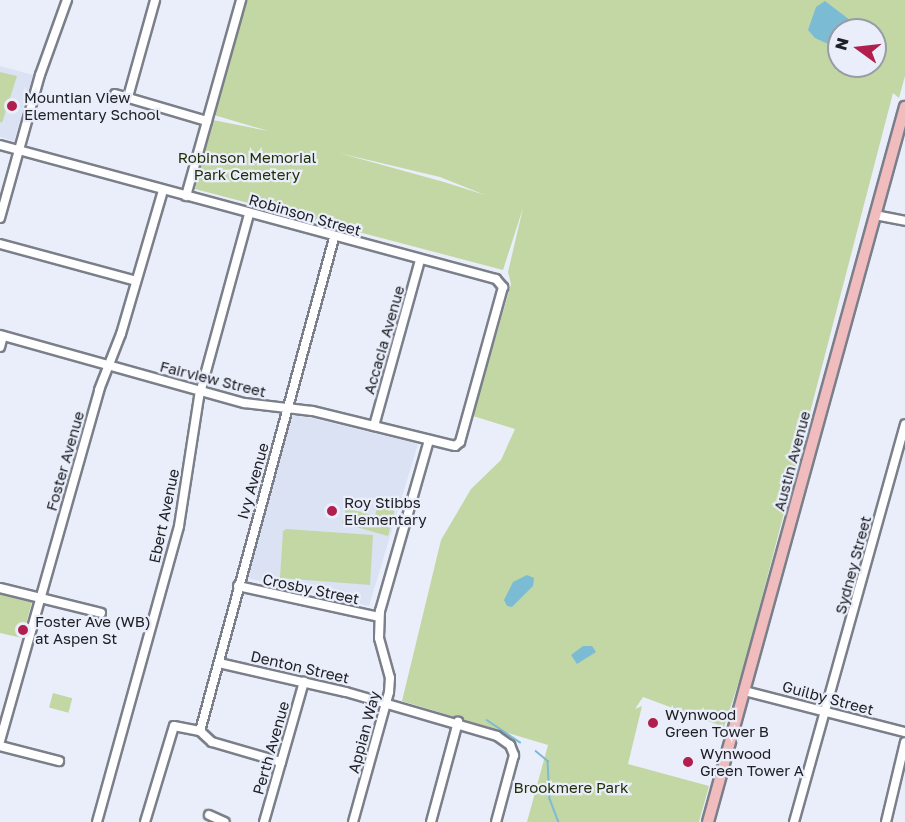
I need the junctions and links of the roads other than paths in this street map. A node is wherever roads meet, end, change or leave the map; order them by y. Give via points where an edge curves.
1 (67, 0) edge
2 (155, 0) edge
3 (241, 0) edge
4 (115, 94) dead end
5 (128, 97) junction
6 (905, 107) edge
7 (207, 121) junction
8 (0, 145) edge
9 (18, 151) junction
10 (163, 190) junction
11 (186, 196) junction
12 (249, 214) junction
13 (875, 215) junction
14 (0, 218) edge
15 (905, 221) edge
16 (334, 238) junction
17 (0, 244) edge
18 (420, 260) junction
19 (136, 281) junction
20 (2, 335) edge
21 (0, 347) edge
22 (108, 366) junction
23 (201, 392) junction
24 (287, 409) junction
25 (905, 424) edge
26 (374, 426) junction
27 (429, 440) junction
28 (457, 446) joint
29 (238, 586) junction
30 (0, 588) edge
31 (40, 598) junction
32 (101, 613) dead end
33 (379, 617) junction
34 (219, 663) junction
35 (304, 682) junction
36 (745, 691) junction
37 (387, 703) junction
38 (825, 712) junction
39 (458, 722) junction
40 (200, 731) junction
41 (905, 732) edge
42 (0, 741) edge
43 (905, 742) edge
44 (0, 746) edge
45 (59, 761) dead end
46 (281, 762) junction
47 (209, 815) dead end
48 (97, 822) edge
49 (145, 822) edge
50 (225, 822) edge
51 (264, 822) edge
52 (353, 822) edge
53 (431, 822) edge
54 (496, 822) edge
55 (708, 822) edge
56 (794, 822) edge
57 (886, 822) edge

1 - 9 street
2 - 5 street
3 - 7 street
4 - 5 street
5 - 7 street
6 - 13 main road, Austin Avenue
7 - 11 street
8 - 9 street, Robinson Street
9 - 10 street, Robinson Street
9 - 14 street
10 - 11 street, Robinson Street
10 - 19 street, Foster Avenue
11 - 12 street, Robinson Street
12 - 16 street, Robinson Street
12 - 23 street, Ebert Avenue
13 - 15 street
13 - 36 main road, Austin Avenue
16 - 18 street, Robinson Street
16 - 24 street, Ivy Avenue
17 - 19 street
18 - 26 street, Accacia Avenue
18 - 28 street, Robinson Street via 498,280 503,289
19 - 22 street, Foster Avenue
20 - 21 street
20 - 22 street, Fairview Street
22 - 23 street, Fairview Street
22 - 31 street, Foster Avenue
23 - 24 street, Fairview Street
23 - 48 street, Ebert Avenue via 179,526
24 - 26 street, Fairview Street
24 - 29 street, Ivy Avenue
25 - 38 street, Sydney Street
26 - 27 street, Fairview Street
27 - 28 street, Fairview Street
27 - 33 street, Appian Way
29 - 33 street, Crosby Street
29 - 34 street, Ivy Avenue
30 - 31 street
31 - 32 street
31 - 42 street, Foster Avenue
33 - 37 street, Appian Way via 379,638 390,678
34 - 35 street, Denton Street
34 - 40 street, Ivy Avenue
35 - 37 street, Denton Street
35 - 46 street, Perth Avenue
36 - 38 street, Guilby Street
36 - 55 main road, Austin Avenue
37 - 39 street, Denton Street
37 - 52 street, Appian Way
38 - 41 street, Guilby Street
38 - 56 street, Sydney Street
39 - 53 street
39 - 54 street, Denton Street via 510,744 513,762
40 - 46 street via 213,742
40 - 49 street via 174,726
43 - 57 street
44 - 45 street
46 - 51 street, Perth Avenue
47 - 50 street

